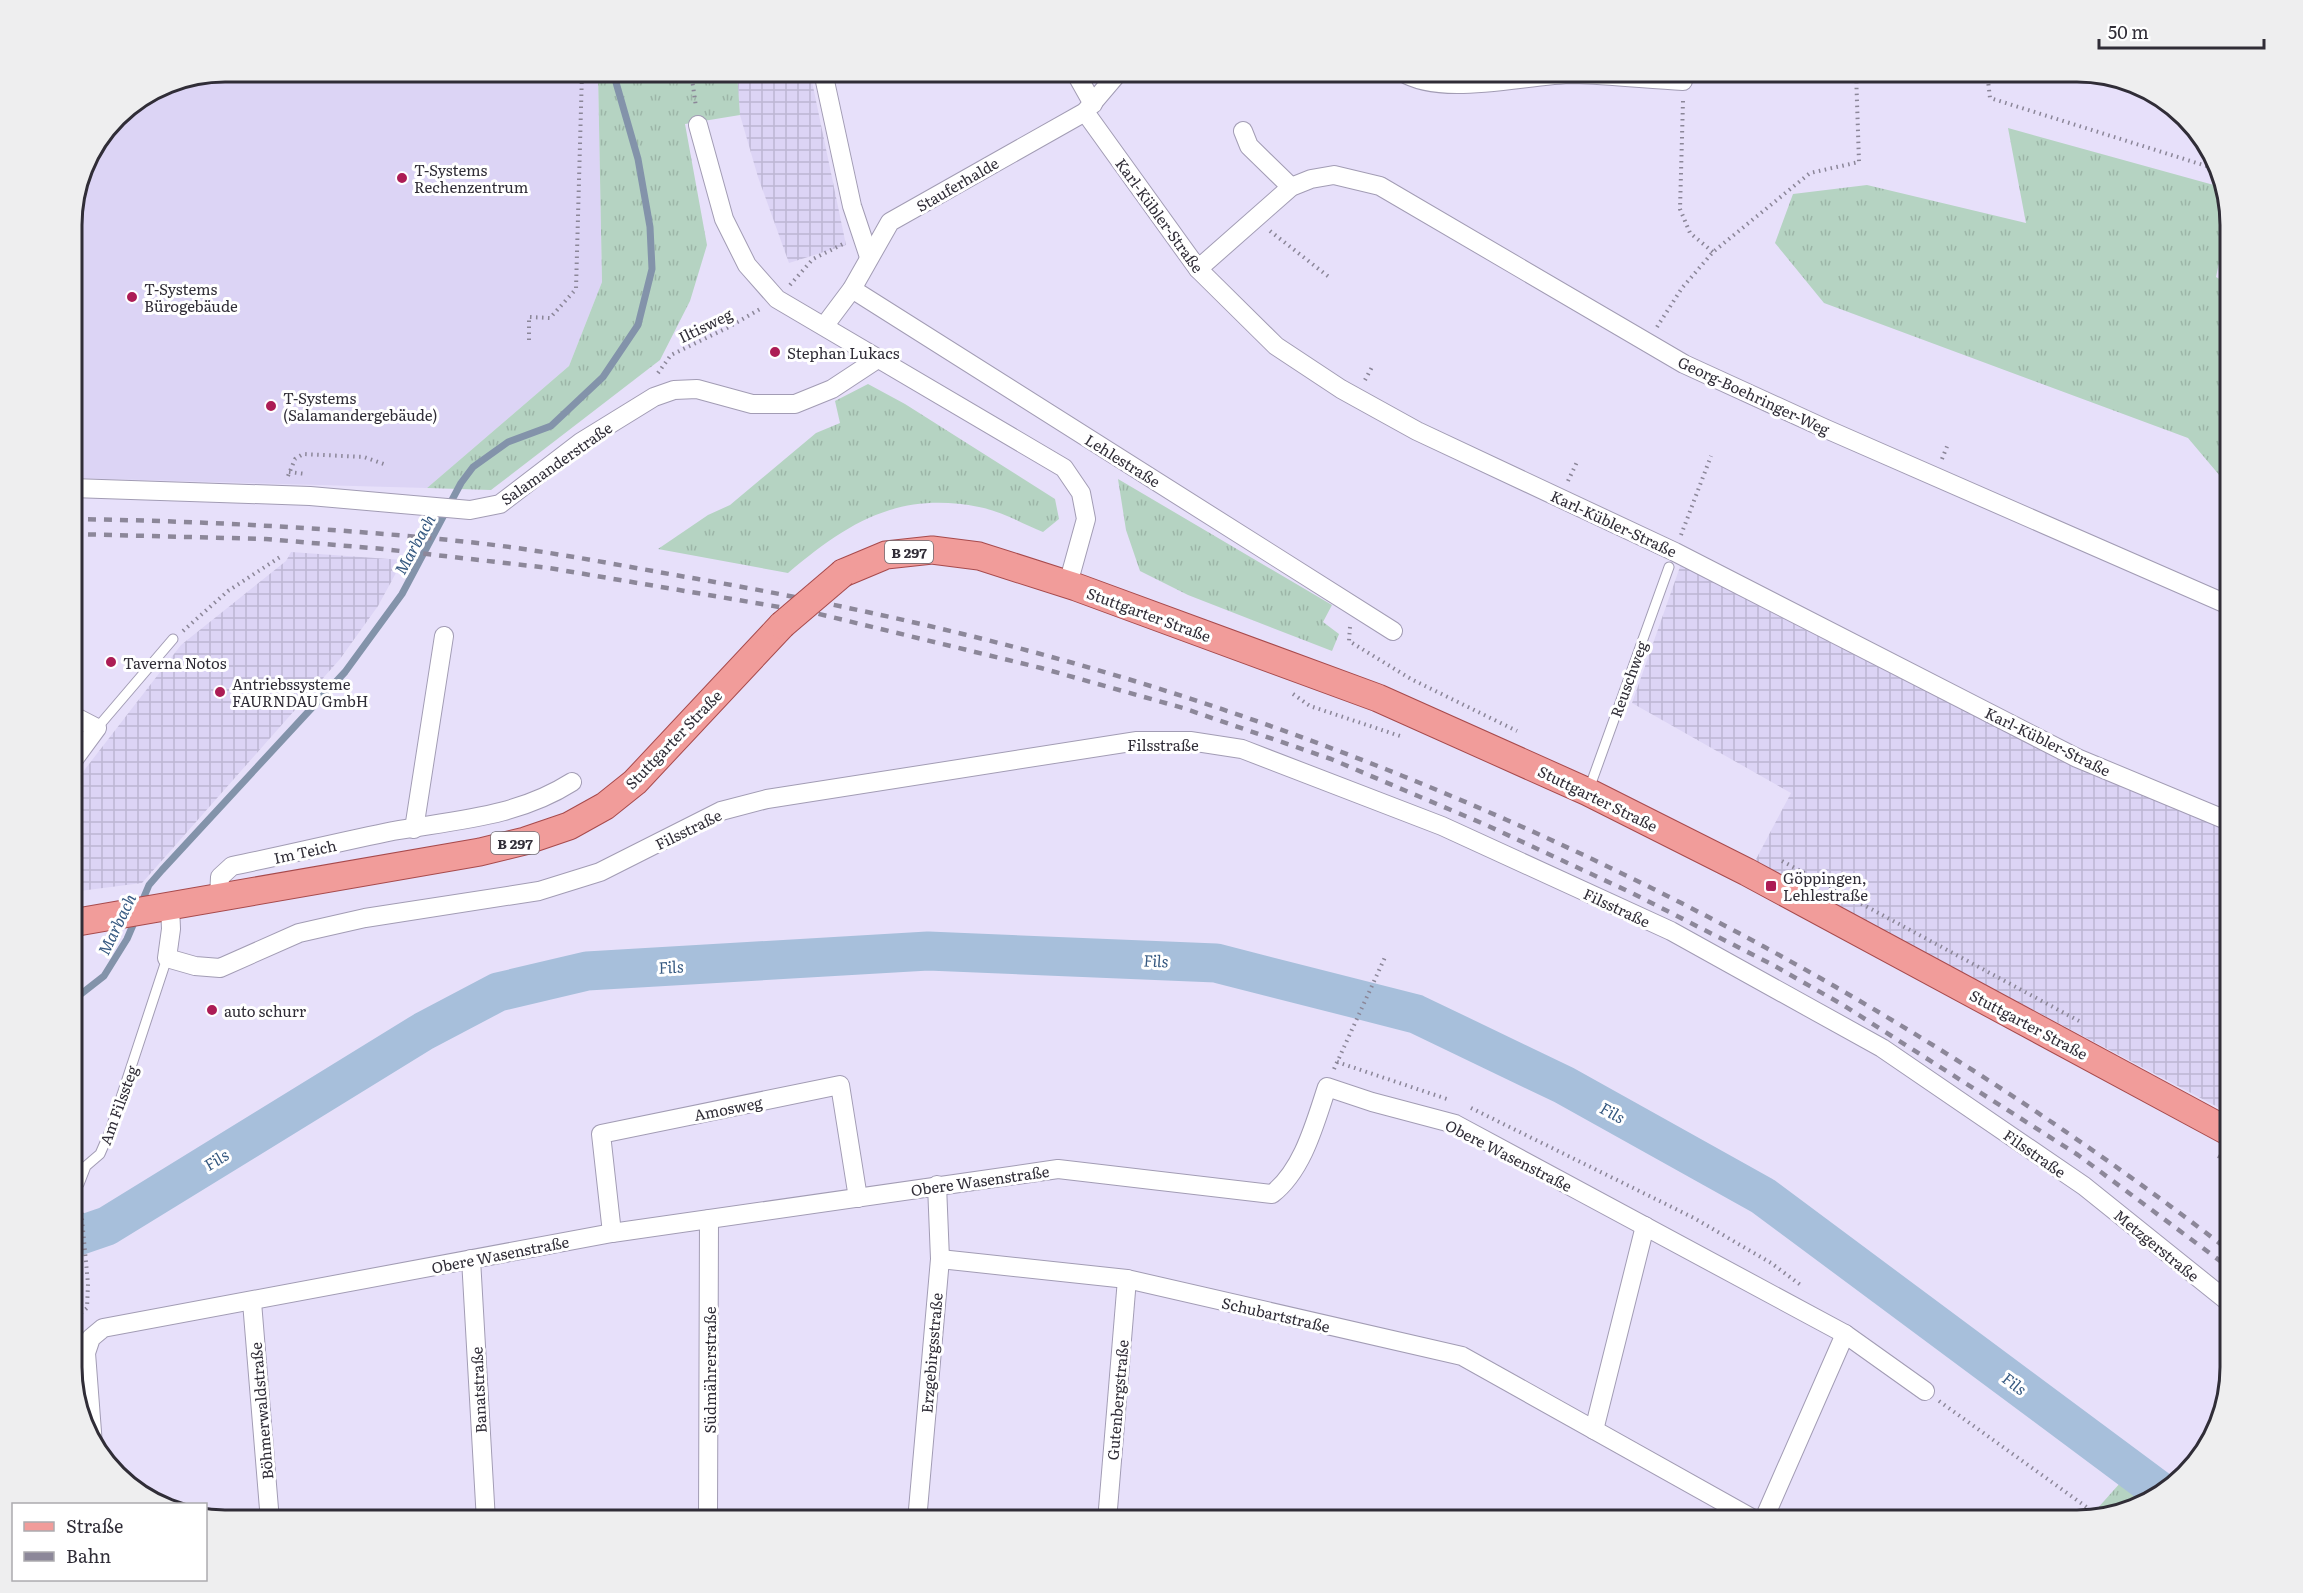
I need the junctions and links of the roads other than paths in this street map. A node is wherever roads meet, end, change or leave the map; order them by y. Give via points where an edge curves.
1 (825, 82) edge
2 (1079, 82) edge
3 (1111, 82) edge
4 (1448, 82) edge
5 (1492, 82) edge
6 (1089, 108) junction
7 (698, 125) road end
8 (1243, 131) dead end
9 (1291, 187) junction
10 (869, 257) junction
11 (1198, 269) junction
12 (852, 289) junction
13 (825, 325) junction
14 (876, 360) junction
15 (83, 488) edge
16 (1669, 567) dead end
17 (1072, 581) junction
18 (2220, 601) edge
19 (1393, 631) dead end
20 (444, 636) dead end
21 (173, 639) road end
22 (83, 721) edge
23 (97, 728) junction
24 (83, 747) edge
25 (572, 782) dead end
26 (1588, 792) junction
27 (2220, 817) edge
28 (414, 829) junction
29 (219, 898) junction
30 (160, 908) junction
31 (83, 921) edge
32 (167, 958) junction
33 (2220, 1126) edge
34 (83, 1174) edge
35 (937, 1185) junction
36 (2084, 1186) joint
37 (858, 1198) junction
38 (710, 1219) junction
39 (1645, 1226) junction
40 (612, 1233) junction
41 (471, 1259) junction
42 (940, 1259) junction
43 (1127, 1280) junction
44 (2220, 1295) edge
45 (252, 1302) junction
46 (1845, 1334) junction
47 (83, 1349) edge
48 (1925, 1391) road end
49 (1594, 1430) junction
50 (269, 1510) edge
51 (485, 1510) edge
52 (708, 1510) edge
53 (917, 1510) edge
54 (1108, 1510) edge
55 (1737, 1510) edge
56 (1768, 1510) edge

1 - 10 street via 852,206
2 - 6 street, Karl-Kübler-Straße
3 - 6 street, Stauferhalde
4 - 5 street
6 - 10 street, Stauferhalde via 890,222
6 - 11 street, Karl-Kübler-Straße
7 - 13 street via 724,219 747,265 777,299
8 - 9 street via 1249,146
9 - 11 street, Georg-Boehringer-Weg
9 - 18 street, Georg-Boehringer-Weg via 1311,178 1334,175 1380,186 1684,364
10 - 12 street, Stauferhalde
11 - 27 street, Karl-Kübler-Straße via 1276,346 1341,389 1417,431 1675,552 2077,758
12 - 13 street, Stauferhalde
12 - 19 street, Lehlestraße
13 - 14 street
14 - 15 street, Salamanderstraße via 832,389 795,404 752,404 697,389 674,390 654,397 581,442 500,504 470,510 277,494
14 - 17 street via 1064,468 1081,493 1086,519
16 - 26 lane, Reuschweg
17 - 26 main road, Stuttgarter Straße / B 297 via 1378,698
17 - 29 main road, Stuttgarter Straße / B 297, bridge via 979,556 932,550 886,555 843,573 782,625 635,782 605,806 569,826 480,852
20 - 28 street
21 - 23 lane
22 - 23 street
23 - 24 street
25 - 28 street, Im Teich via 521,808
26 - 33 main road, Stuttgarter Straße / B 297 via 1747,872
28 - 29 street, Im Teich via 232,866 220,877
29 - 30 main road, Stuttgarter Straße / B 297
30 - 31 main road, Stuttgarter Straße / B 297
30 - 32 street
32 - 34 lane, Am Filssteg via 110,1131 100,1154
32 - 36 street, Filsstraße via 220,968 299,933 365,918 539,891 600,872 721,811 767,799 1137,741 1190,741 1242,749 1442,826 1671,931 1882,1048
35 - 37 street, Obere Wasenstraße
35 - 39 street, Obere Wasenstraße via 1058,1168 1272,1194 1286,1183 1299,1160 1327,1087 1455,1124
35 - 42 street, Erzgebirgsstraße
36 - 44 street, Metzgerstraße
37 - 38 street, Obere Wasenstraße
37 - 40 street, Amosweg via 840,1085 601,1134
38 - 40 street, Obere Wasenstraße
38 - 52 street, Südmährerstraße
39 - 46 street, Obere Wasenstraße
39 - 49 street
40 - 41 street, Obere Wasenstraße
41 - 45 street, Obere Wasenstraße
41 - 51 street, Banatstraße
42 - 43 street, Schubartstraße
42 - 53 street, Erzgebirgsstraße
43 - 49 street, Schubartstraße via 1462,1356
43 - 54 street, Gutenbergstraße
45 - 47 street, Obere Wasenstraße via 103,1328
45 - 50 street, Böhmerwaldstraße
46 - 48 street, Obere Wasenstraße
46 - 56 street
49 - 55 street, Schubartstraße

